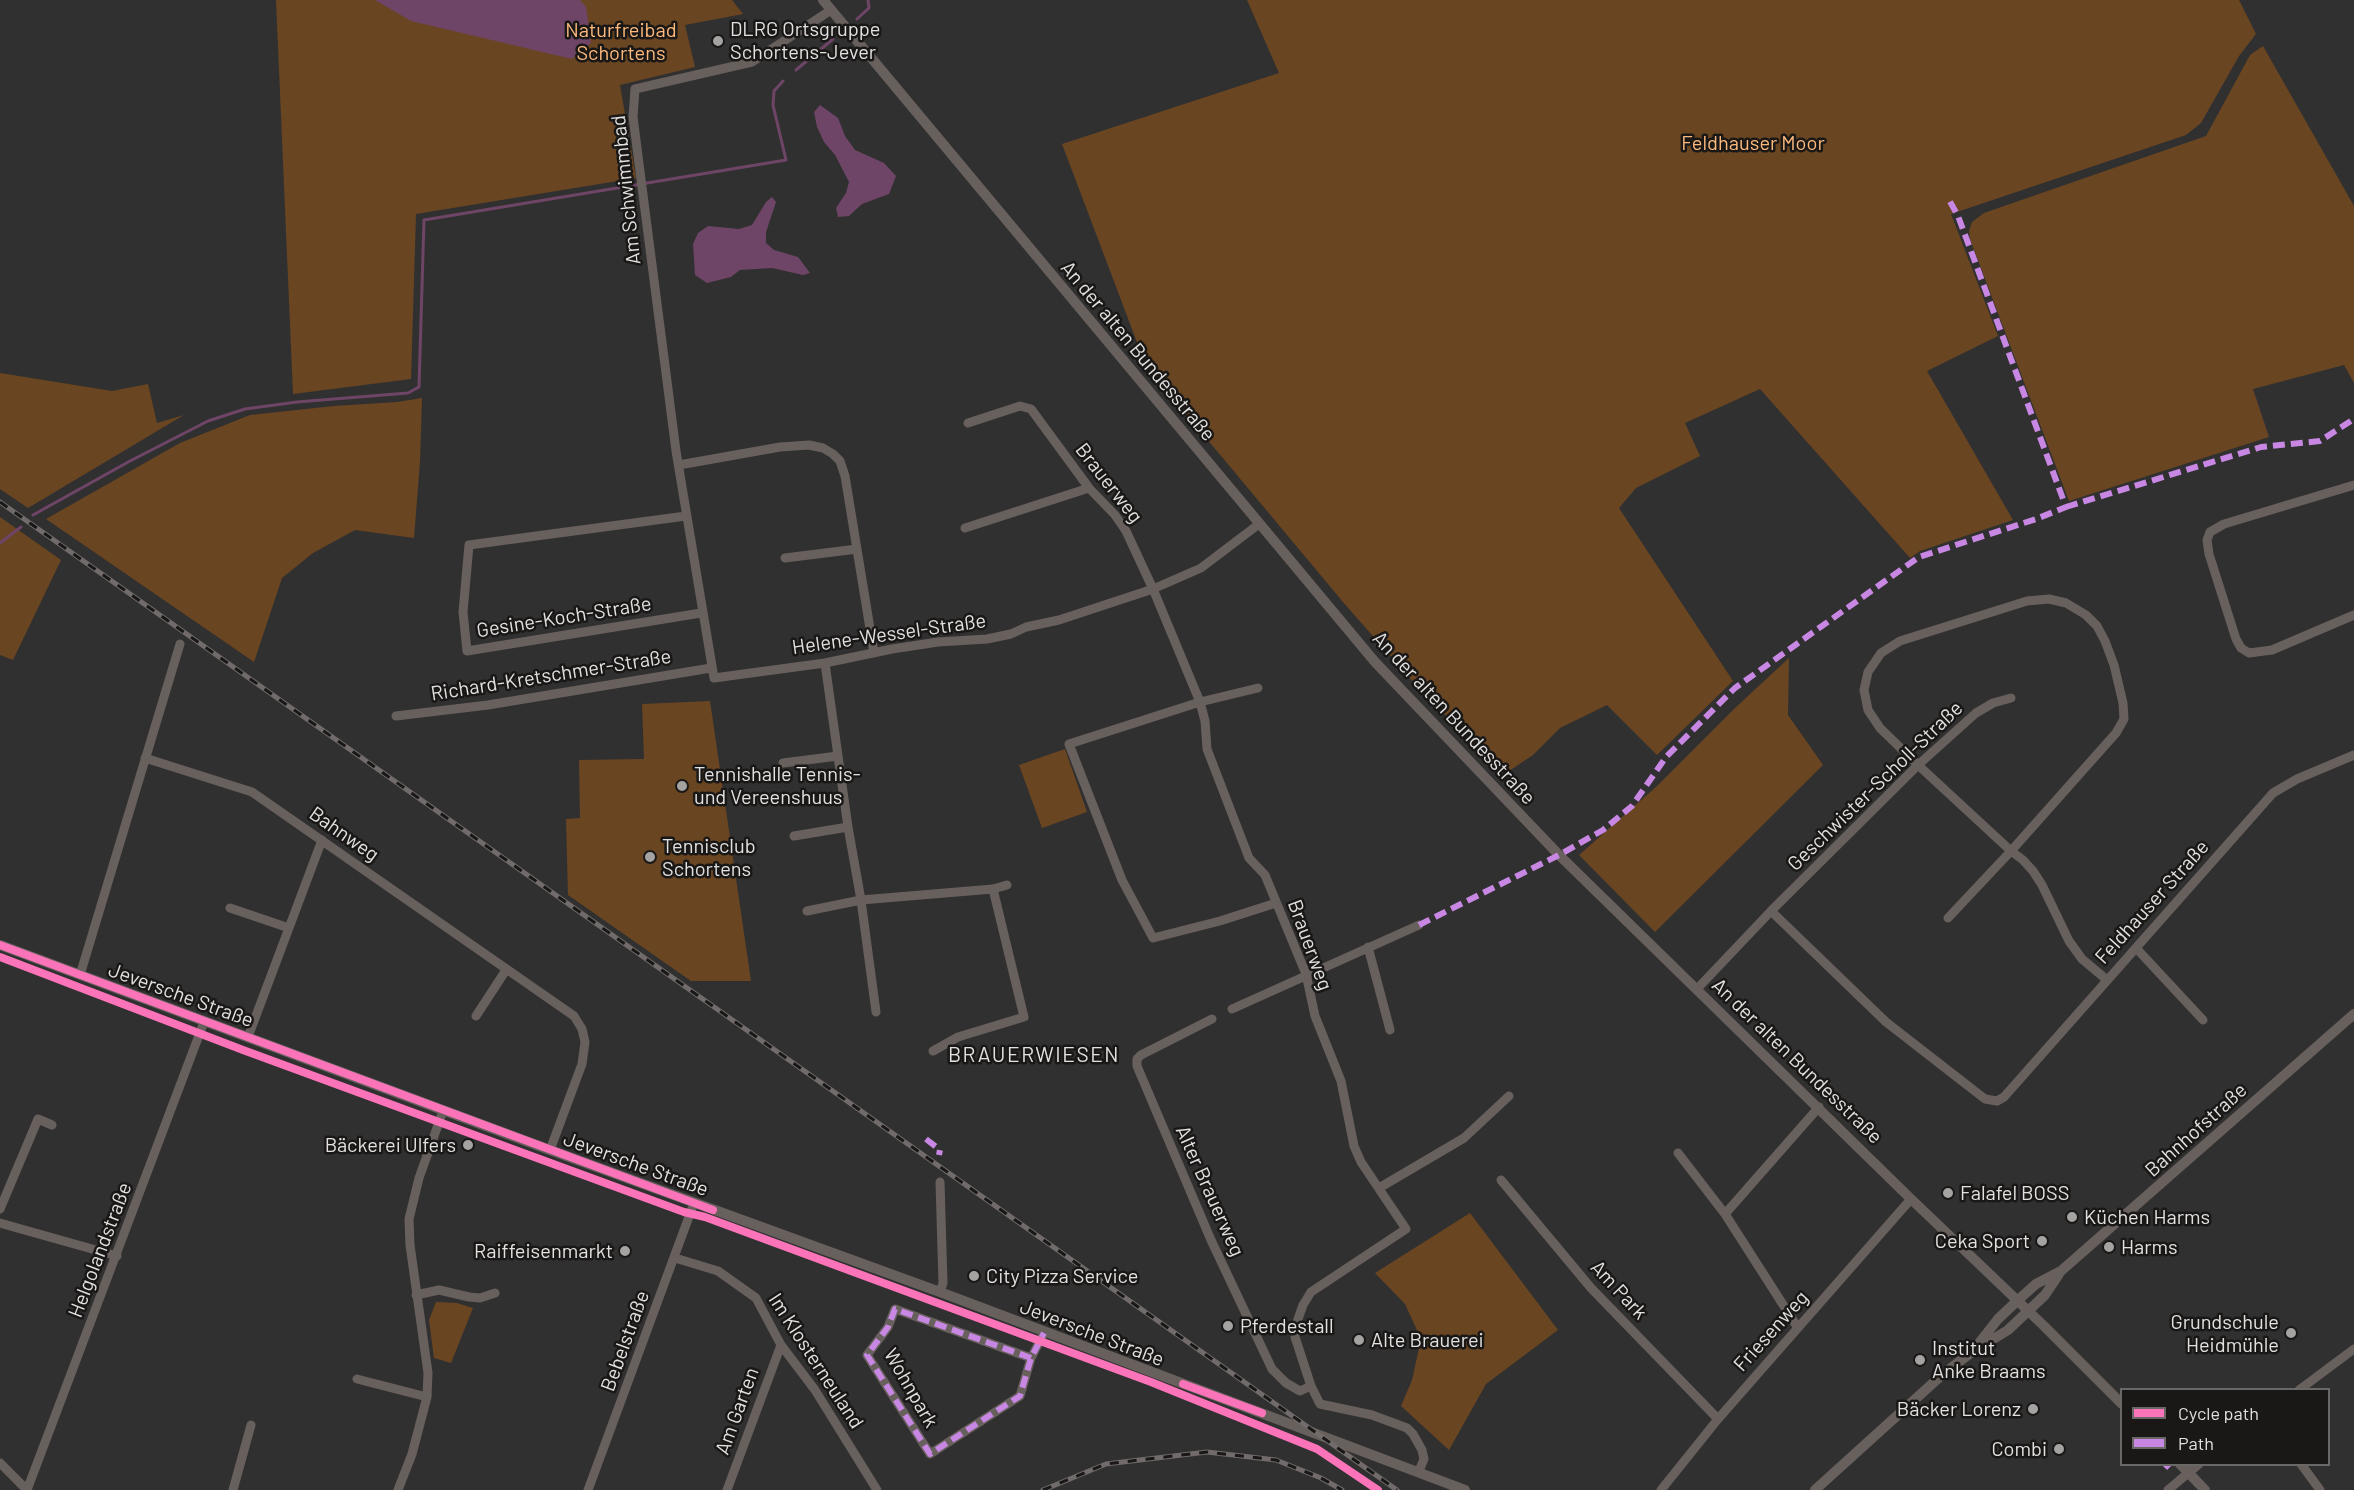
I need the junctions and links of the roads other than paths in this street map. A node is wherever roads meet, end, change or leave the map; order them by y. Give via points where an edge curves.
1 (823, 0) edge
2 (831, 10) junction
3 (969, 423) dead end
4 (679, 465) junction
5 (2354, 485) edge
6 (1089, 488) junction
7 (686, 516) junction
8 (1258, 524) junction
9 (965, 528) dead end
10 (857, 549) junction
11 (785, 558) dead end
12 (1153, 588) junction
13 (701, 613) junction
14 (2354, 615) edge
15 (180, 644) dead end
16 (874, 653) junction
17 (825, 663) junction
18 (711, 668) junction
19 (1258, 688) dead end
20 (2011, 698) dead end
21 (1200, 702) junction
22 (396, 716) dead end
23 (2354, 754) edge
24 (838, 756) junction
25 (145, 758) junction
26 (783, 764) dead end
27 (1918, 765) junction
28 (848, 827) junction
29 (794, 836) dead end
30 (322, 840) junction
31 (2011, 851) junction
32 (1007, 885) dead end
33 (993, 889) junction
34 (861, 900) junction
35 (1276, 903) junction
36 (230, 908) dead end
37 (807, 911) dead end
38 (1771, 911) junction
39 (1948, 918) dead end
40 (1419, 924) dead end
41 (289, 928) junction
42 (0, 945) edge
43 (1368, 946) junction
44 (2136, 948) junction
45 (506, 970) junction
46 (1306, 974) junction
47 (80, 975) junction
48 (2107, 980) junction
49 (1696, 989) junction
50 (1232, 1009) dead end
51 (876, 1012) dead end
52 (2354, 1014) edge
53 (476, 1016) dead end
54 (1212, 1019) dead end
55 (2203, 1020) dead end
56 (204, 1022) junction
57 (1390, 1030) dead end
58 (248, 1037) junction
59 (933, 1051) dead end
60 (1509, 1096) dead end
61 (1819, 1107) junction
62 (443, 1111) junction
63 (52, 1125) dead end
64 (550, 1150) junction
65 (1678, 1153) dead end
66 (1501, 1180) dead end
67 (940, 1182) dead end
68 (1379, 1188) junction
69 (1911, 1199) junction
70 (694, 1203) junction
71 (0, 1209) edge
72 (1725, 1214) junction
73 (0, 1223) edge
74 (117, 1256) junction
75 (675, 1258) junction
76 (2061, 1271) junction
77 (940, 1292) junction
78 (495, 1293) dead end
79 (416, 1295) junction
80 (2017, 1301) junction
81 (2029, 1311) junction
82 (1798, 1328) junction
83 (1044, 1333) junction
84 (781, 1345) junction
85 (2354, 1349) edge
86 (1972, 1352) junction
87 (1031, 1358) junction
88 (357, 1379) dead end
89 (1311, 1386) junction
90 (2300, 1388) edge
91 (427, 1398) junction
92 (2120, 1403) edge
93 (1718, 1419) junction
94 (251, 1425) dead end
95 (0, 1463) edge
96 (2302, 1466) edge
97 (2184, 1469) edge
98 (1419, 1471) junction
99 (27, 1490) edge
100 (233, 1490) edge
101 (398, 1490) edge
102 (588, 1490) edge
103 (727, 1490) edge
104 (877, 1490) edge
105 (1465, 1490) edge
106 (1661, 1490) edge
107 (1815, 1490) edge
108 (2168, 1490) edge
109 (2205, 1490) edge
110 (2320, 1490) edge

1 - 2 street, An der alten Bundesstraße
2 - 4 street, Am Schwimmbad via 752,62 635,88 633,117
2 - 8 street, An der alten Bundesstraße
3 - 6 street, Brauerweg via 1020,406 1031,409
4 - 7 street
4 - 10 street via 780,447 823,448 840,461
5 - 14 street via 2224,524 2210,532 2207,540 2236,639 2248,654 2272,650
6 - 9 street
6 - 12 street, Brauerweg via 1126,531
7 - 13 street
7 - 13 street, Gesine-Koch-Straße via 469,545 463,612 467,651
8 - 12 street, Helene-Wessel-Straße via 1201,568
8 - 49 street, An der alten Bundesstraße via 1375,662 1559,855
10 - 11 street
10 - 16 street
12 - 16 street, Helene-Wessel-Straße via 1011,634
12 - 21 street, Brauerweg
13 - 18 street
15 - 25 street
16 - 17 street, Helene-Wessel-Straße
17 - 18 street, Helene-Wessel-Straße via 714,678
17 - 24 street
18 - 22 street, Richard-Kretschmer-Straße
19 - 21 street
20 - 27 street, Geschwister-Scholl-Straße via 1976,713
21 - 35 street, Brauerweg via 1207,749 1249,858 1265,875
21 - 35 street via 1069,744 1122,880 1153,938
23 - 44 street, Feldhauser Straße via 2296,779 2273,794
24 - 26 street
24 - 28 street
25 - 30 street, Bahnweg via 252,792
25 - 47 street
27 - 31 street
27 - 31 street via 1880,728 1868,710 1864,690 1868,672 1881,653 1927,631 2027,601 2049,599 2066,603 2086,615 2097,626 2114,665 2124,719 2116,734
27 - 38 street, Geschwister-Scholl-Straße
28 - 29 street
28 - 34 street
30 - 41 street
30 - 45 street, Bahnweg
31 - 39 street
31 - 48 street via 2043,885 2069,941
32 - 33 street
33 - 34 street
33 - 59 street via 1023,1017 958,1037
34 - 37 street
34 - 51 street
35 - 46 street, Brauerweg
36 - 41 street
38 - 48 street, Feldhauser Straße via 1886,1022 1985,1099 1997,1101 2004,1097
38 - 49 street, Geschwister-Scholl-Straße
40 - 43 street
41 - 58 street
42 - 47 street, Jeversche Straße
43 - 46 street
43 - 57 street
44 - 48 street, Feldhauser Straße
44 - 55 street
45 - 53 street
45 - 64 street, Bahnweg via 574,1016 582,1029 582,1064
46 - 50 street
46 - 68 street, Brauerweg via 1315,1016 1341,1082 1354,1146
47 - 56 street, Jeversche Straße
49 - 61 street, An der alten Bundesstraße
52 - 76 street, Bahnhofstraße
54 - 89 street, Alter Brauerweg via 1141,1055 1137,1066 1211,1240 1272,1369 1300,1391
56 - 58 street, Jeversche Straße
56 - 74 street, Helgolandstraße
58 - 62 street, Jeversche Straße
60 - 68 street via 1464,1138
61 - 69 street, An der alten Bundesstraße
61 - 72 street
62 - 64 street, Jeversche Straße
62 - 79 street via 409,1219
63 - 71 street via 38,1119
64 - 70 street, Jeversche Straße
65 - 72 street
66 - 93 street, Am Park via 1592,1288
67 - 77 street
68 - 89 street, Brauerweg via 1406,1229 1311,1292 1303,1305 1295,1337
69 - 80 street, An der alten Bundesstraße
69 - 82 street, Friesenweg
70 - 75 street, Bebelstraße
70 - 77 street, Jeversche Straße
72 - 82 street
73 - 74 street
74 - 99 street, Helgolandstraße
75 - 84 street, Im Klosterneuland via 718,1271 756,1298
75 - 102 street, Bebelstraße
76 - 80 street, Bahnhofstraße via 2036,1284
76 - 81 street, Bahnhofstraße
77 - 83 street, Jeversche Straße
78 - 79 street via 480,1298 439,1290
79 - 91 street via 428,1373
80 - 81 street, An der alten Bundesstraße
80 - 86 street, Bahnhofstraße
81 - 86 street, Bahnhofstraße via 2008,1330
81 - 92 street, An der alten Bundesstraße
82 - 93 street, Friesenweg
83 - 87 street, Wohnpark
83 - 98 street, Jeversche Straße
84 - 103 street, Am Garten
84 - 104 street, Im Klosterneuland via 815,1390
85 - 90 street
86 - 107 street, Bahnhofstraße
87 - 87 street, Wohnpark via 1020,1396 930,1454 867,1355 888,1327 895,1309
88 - 91 street
89 - 98 street, Brauerweg via 1324,1406 1372,1415 1407,1428 1422,1450 1424,1459
91 - 101 street
93 - 106 street, Friesenweg
94 - 100 street
95 - 99 street
96 - 110 street
97 - 108 street
97 - 109 street
98 - 105 street, Jeversche Straße

